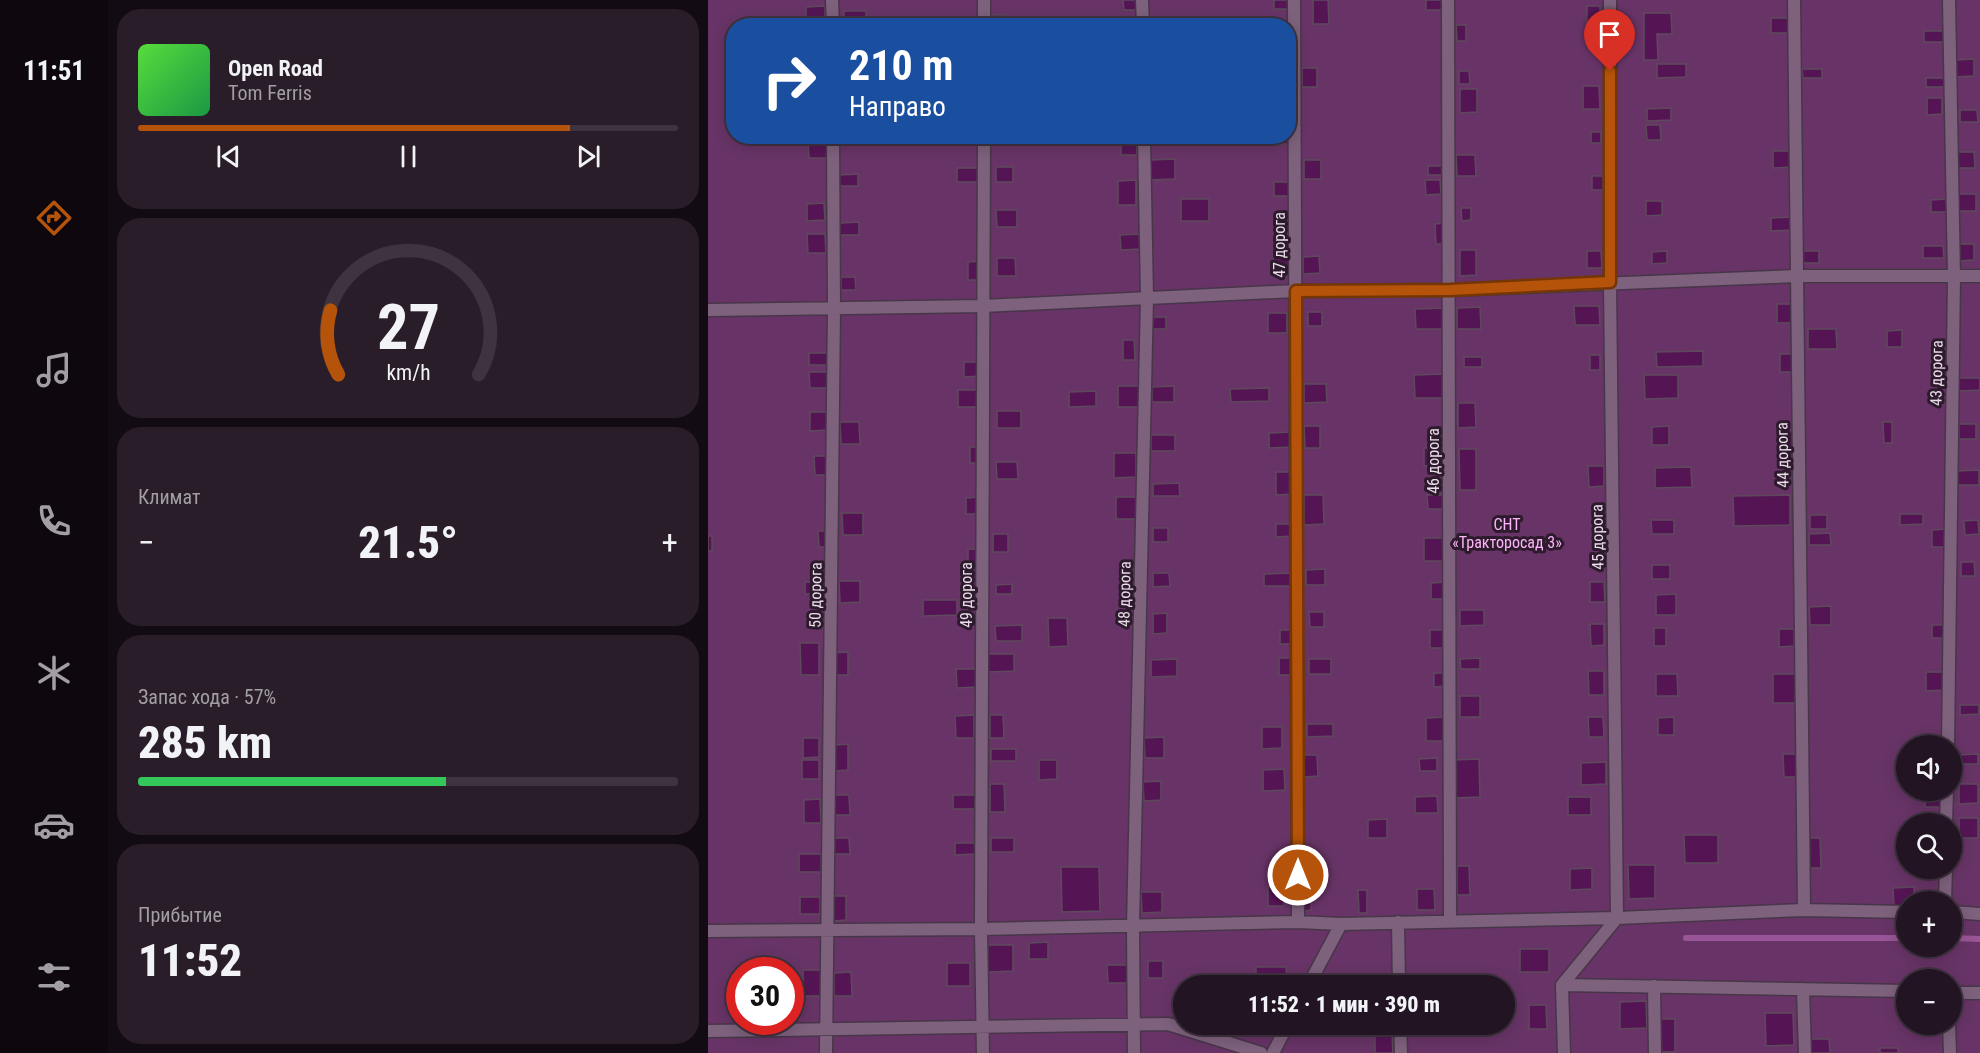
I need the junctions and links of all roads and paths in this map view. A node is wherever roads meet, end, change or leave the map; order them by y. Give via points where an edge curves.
1 (832, 0) edge
2 (984, 0) edge
3 (1142, 0) edge
4 (1294, 0) edge
5 (1448, 0) edge
6 (1610, 0) edge
7 (1794, 0) edge
8 (1949, 0) edge
9 (832, 18) edge
10 (984, 18) edge
11 (1143, 18) edge
12 (1294, 18) edge
13 (833, 144) edge
14 (984, 144) edge
15 (1144, 144) edge
16 (1295, 144) edge
17 (1797, 276) junction
18 (1980, 276) edge
19 (1954, 277) junction
20 (1610, 282) junction
21 (1450, 290) junction
22 (1296, 291) junction
23 (1147, 298) junction
24 (984, 306) junction
25 (834, 308) junction
26 (708, 310) edge
27 (1948, 735) edge
28 (1804, 910) junction
29 (1896, 912) edge
30 (1962, 913) edge
31 (1980, 914) edge
32 (1617, 918) junction
33 (1450, 921) junction
34 (1298, 922) junction
35 (1398, 922) junction
36 (1341, 924) junction
37 (1133, 926) junction
38 (981, 929) junction
39 (708, 931) edge
40 (828, 931) junction
41 (1314, 975) edge
42 (1399, 975) edge
43 (1562, 985) junction
44 (1654, 986) junction
45 (1803, 989) junction
46 (1896, 992) edge
47 (1962, 993) edge
48 (1980, 993) edge
49 (1134, 1025) junction
50 (983, 1028) junction
51 (826, 1030) junction
52 (708, 1031) edge
53 (1282, 1035) edge
54 (1400, 1035) edge
55 (1949, 1035) edge
56 (826, 1053) edge
57 (983, 1053) edge
58 (1134, 1053) edge
59 (1261, 1053) edge
60 (1273, 1053) edge
61 (1401, 1053) edge
62 (1564, 1053) edge
63 (1655, 1053) edge
64 (1805, 1053) edge
65 (1950, 1053) edge

1 - 9 street
2 - 10 street
3 - 11 street
4 - 12 street, 47 дорога
5 - 21 street, 46 дорога
6 - 20 street, 45 дорога
7 - 17 street, 44 дорога
8 - 19 street, 43 дорога
13 - 25 street, 50 дорога
14 - 24 street, 49 дорога
15 - 23 street, 48 дорога
16 - 22 street, 47 дорога
17 - 19 street
17 - 20 street
17 - 28 street, 44 дорога
18 - 19 street
19 - 27 street, 43 дорога
20 - 21 street
20 - 32 street, 45 дорога
21 - 22 street
21 - 33 street, 46 дорога
22 - 23 street
22 - 34 street, 47 дорога
23 - 24 street
23 - 37 street, 48 дорога
24 - 25 street
24 - 38 street, 49 дорога
25 - 26 street
25 - 40 street, 50 дорога
28 - 29 street
28 - 32 street
30 - 31 street
32 - 33 street
32 - 43 street
33 - 35 street
34 - 36 street
34 - 37 street
35 - 36 street
35 - 42 street
36 - 41 street
37 - 38 street
37 - 49 street, 48 дорога
38 - 40 street
38 - 50 street, 49 дорога
39 - 40 street
40 - 51 street, 50 дорога
43 - 44 street
43 - 62 street
44 - 45 street
44 - 63 street
45 - 46 street
45 - 64 street
47 - 48 street
49 - 50 street
49 - 58 street, 48 дорога
49 - 59 street via 1168,1024
50 - 51 street
50 - 57 street, 49 дорога
51 - 52 street
51 - 56 street, 50 дорога
53 - 60 street
54 - 61 street
55 - 65 street

